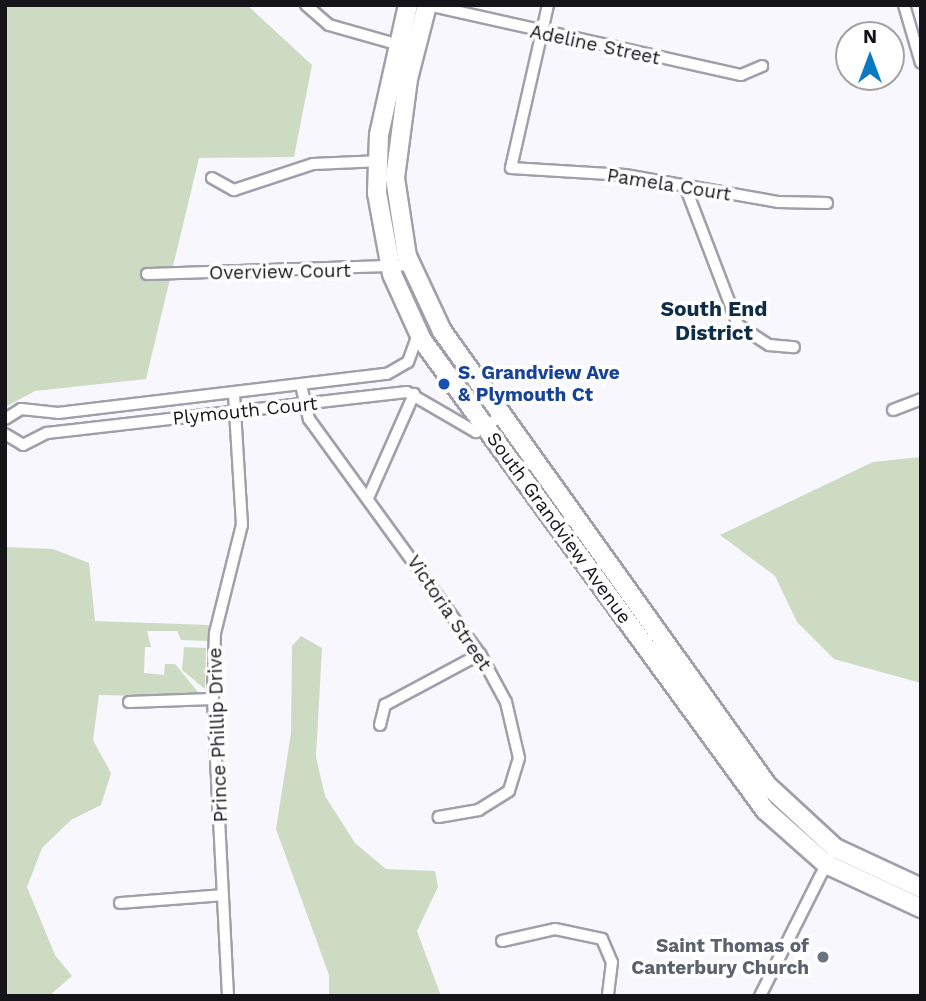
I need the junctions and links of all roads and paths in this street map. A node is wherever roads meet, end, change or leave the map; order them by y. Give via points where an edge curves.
1 (306, 5) edge
2 (408, 5) edge
3 (428, 5) edge
4 (548, 5) edge
5 (904, 5) edge
6 (540, 34) junction
7 (397, 44) junction
8 (416, 50) junction
9 (921, 64) edge
10 (762, 66) dead end
11 (376, 161) junction
12 (396, 162) junction
13 (212, 178) dead end
14 (685, 186) junction
15 (827, 203) dead end
16 (412, 265) junction
17 (392, 271) junction
18 (147, 274) dead end
19 (442, 331) junction
20 (419, 337) junction
21 (794, 347) dead end
22 (365, 377) junction
23 (301, 385) junction
24 (234, 393) junction
25 (414, 394) junction
26 (368, 397) junction
27 (921, 399) edge
28 (302, 405) junction
29 (280, 407) junction
30 (892, 410) dead end
31 (236, 411) junction
32 (502, 416) junction
33 (5, 419) edge
34 (309, 419) junction
35 (482, 429) junction
36 (5, 434) edge
37 (368, 498) junction
38 (480, 654) junction
39 (213, 699) junction
40 (129, 702) dead end
41 (712, 722) junction
42 (380, 725) dead end
43 (439, 817) dead end
44 (835, 848) junction
45 (826, 864) junction
46 (921, 888) edge
47 (223, 895) junction
48 (120, 902) dead end
49 (921, 908) edge
50 (502, 941) dead end
51 (228, 996) edge
52 (608, 996) edge
53 (760, 996) edge

1 - 7 street via 329,25
2 - 7 main road, South Grandview Avenue
3 - 6 street, Adeline Street
3 - 8 main road, South Grandview Avenue
4 - 6 street
5 - 9 street
6 - 10 street, Adeline Street via 741,75
6 - 14 street, Pamela Court via 510,168 625,175
7 - 8 street
7 - 11 main road, South Grandview Avenue
8 - 12 main road, South Grandview Avenue
11 - 12 street
11 - 13 street via 313,164 234,190
11 - 17 main road, South Grandview Avenue
12 - 16 main road, South Grandview Avenue via 398,214
14 - 15 street, Pamela Court
14 - 21 street via 738,325 769,345
16 - 17 street, Overview Court
16 - 19 main road, South Grandview Avenue
17 - 18 street, Overview Court
17 - 20 main road, South Grandview Avenue
19 - 20 street
19 - 32 main road, South Grandview Avenue
20 - 22 street, Plymouth Court via 399,370
20 - 35 main road, South Grandview Avenue
22 - 23 street, Plymouth Court
22 - 26 street
23 - 24 street, Plymouth Court
23 - 28 street, Victoria Street
24 - 31 street, Prince Phillip Drive
24 - 33 street, Plymouth Court via 58,413 21,409
25 - 26 street, Plymouth Court
25 - 35 street via 456,425
25 - 37 street
26 - 28 street, Plymouth Court
27 - 30 street
28 - 29 street, Plymouth Court
28 - 34 street, Victoria Street
29 - 31 street, Plymouth Court
29 - 34 street
31 - 36 street, Plymouth Court via 47,433 23,445
31 - 39 street, Prince Phillip Drive via 242,525 215,633
32 - 35 street
32 - 41 main road, South Grandview Avenue
34 - 37 street, Victoria Street
35 - 41 main road, South Grandview Avenue
37 - 38 street, Victoria Street
38 - 42 street via 385,705
38 - 43 street, Victoria Street via 509,710 517,771 500,801
39 - 40 street
39 - 47 street, Prince Phillip Drive
41 - 44 main road, South Grandview Avenue via 767,785
41 - 45 main road, South Grandview Avenue via 765,810
44 - 45 street
44 - 46 main road, South Grandview Avenue
45 - 49 main road, South Grandview Avenue
45 - 53 street
47 - 48 street
47 - 51 street, Prince Phillip Drive
50 - 52 street via 555,929 581,929 602,939 612,962

